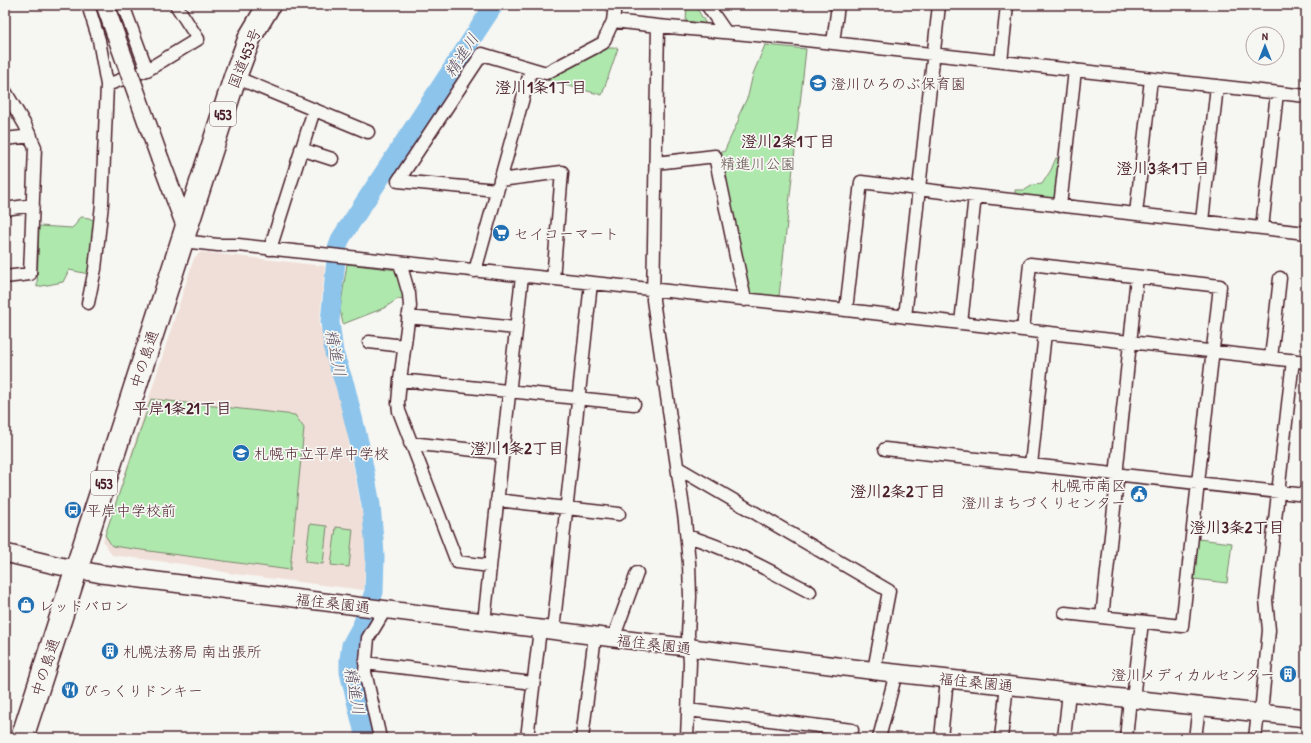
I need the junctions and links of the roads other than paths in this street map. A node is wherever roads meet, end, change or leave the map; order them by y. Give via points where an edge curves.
1 (88, 5) edge
2 (104, 5) edge
3 (123, 5) edge
4 (176, 5) edge
5 (269, 5) edge
6 (615, 5) edge
7 (707, 5) edge
8 (838, 5) edge
9 (939, 5) edge
10 (1008, 5) edge
11 (613, 21) junction
12 (658, 26) junction
13 (725, 32) junction
14 (834, 43) junction
15 (933, 54) junction
16 (1001, 62) junction
17 (531, 69) junction
18 (147, 70) junction
19 (1075, 70) junction
20 (235, 77) junction
21 (1151, 79) junction
22 (107, 85) junction
23 (1217, 86) junction
24 (5, 91) edge
25 (1276, 93) junction
26 (1306, 96) edge
27 (314, 110) junction
28 (368, 132) dead end
29 (31, 136) junction
30 (5, 139) edge
31 (302, 149) junction
32 (332, 159) dead end
33 (656, 163) junction
34 (499, 185) junction
35 (918, 189) junction
36 (975, 196) junction
37 (33, 205) junction
38 (1060, 206) junction
39 (5, 208) edge
40 (1136, 214) junction
41 (1202, 221) junction
42 (1262, 228) junction
43 (1306, 233) edge
44 (184, 235) junction
45 (270, 249) junction
46 (400, 263) junction
47 (476, 271) junction
48 (522, 276) junction
49 (5, 277) edge
50 (1137, 277) junction
51 (1280, 278) dead end
52 (553, 279) junction
53 (591, 283) junction
54 (654, 290) junction
55 (745, 300) junction
56 (88, 303) dead end
57 (846, 310) junction
58 (408, 317) junction
59 (905, 317) junction
60 (961, 323) junction
61 (516, 328) junction
62 (1023, 330) junction
63 (1045, 333) junction
64 (369, 342) dead end
65 (1130, 342) junction
66 (404, 346) junction
67 (1214, 351) junction
68 (1271, 358) junction
69 (1293, 360) junction
70 (1306, 362) edge
71 (400, 380) junction
72 (509, 391) junction
73 (578, 398) junction
74 (634, 404) dead end
75 (410, 443) junction
76 (885, 449) dead end
77 (502, 453) junction
78 (1031, 465) junction
79 (678, 468) junction
80 (1117, 474) junction
81 (1198, 483) junction
82 (1279, 492) junction
83 (1306, 495) edge
84 (497, 500) junction
85 (566, 508) junction
86 (618, 514) dead end
87 (687, 536) junction
88 (5, 553) edge
89 (490, 566) junction
90 (76, 569) junction
91 (637, 573) dead end
92 (810, 592) dead end
93 (374, 608) junction
94 (1065, 613) dead end
95 (1102, 617) junction
96 (484, 622) junction
97 (1142, 622) junction
98 (546, 630) junction
99 (595, 636) junction
100 (613, 638) junction
101 (689, 648) junction
102 (365, 663) junction
103 (874, 670) junction
104 (896, 673) junction
105 (947, 679) junction
106 (533, 683) junction
107 (1007, 685) junction
108 (1069, 692) junction
109 (1132, 699) junction
110 (1199, 707) junction
111 (688, 710) junction
112 (1259, 713) junction
113 (1306, 718) edge
114 (852, 730) dead end
115 (22, 738) edge
116 (380, 738) edge
117 (527, 738) edge
118 (582, 738) edge
119 (687, 738) edge
120 (879, 738) edge
121 (941, 738) edge
122 (1001, 738) edge
123 (1064, 738) edge
124 (1126, 738) edge
125 (1195, 738) edge
126 (1255, 738) edge

1 - 22 street via 99,40
2 - 44 street, bridge via 160,159
3 - 18 street
4 - 18 street via 198,39
5 - 20 highway, 国道453号 / 453 via 250,37
6 - 11 street
7 - 13 street
8 - 14 street
9 - 15 street
10 - 16 street
11 - 12 street
11 - 17 street via 603,43 546,73
12 - 13 street
12 - 33 street
13 - 14 street
14 - 15 street
15 - 16 street
15 - 35 street
16 - 19 street
17 - 34 street
17 - 34 street via 482,54 398,181
18 - 22 street
19 - 21 street
19 - 38 street
20 - 27 street
20 - 44 highway, 国道453号 / 453
21 - 23 street
21 - 40 street
22 - 56 street via 102,204 95,269
23 - 25 street
23 - 41 street
24 - 29 street
25 - 26 street
25 - 42 street
27 - 28 street
27 - 31 street
29 - 30 street
29 - 37 street via 35,147
31 - 32 street
31 - 45 street
33 - 54 street
33 - 55 street via 715,156
34 - 47 street
34 - 52 street via 562,172
35 - 36 street
35 - 57 street via 861,182
35 - 59 street
36 - 38 street
36 - 60 street
37 - 39 street
37 - 49 street via 30,274
38 - 40 street
40 - 41 street
41 - 42 street
42 - 43 street
44 - 45 street
44 - 90 highway, 中の島通 / 453
45 - 46 street
46 - 47 street
46 - 58 street via 409,294
47 - 48 street
48 - 52 street
48 - 61 street
50 - 62 street via 1030,264
50 - 65 street
50 - 67 street via 1220,286
51 - 68 street
52 - 53 street
53 - 54 street
53 - 73 street
54 - 55 street
54 - 79 street via 653,300
55 - 57 street
57 - 59 street
58 - 61 street
58 - 66 street
59 - 60 street
60 - 62 street
61 - 72 street
62 - 63 street
63 - 65 street
63 - 78 street
64 - 66 street
65 - 67 street
65 - 80 street
66 - 71 street
67 - 68 street
67 - 81 street
68 - 69 street
69 - 70 street
69 - 82 street
71 - 72 street
71 - 75 street via 398,411
72 - 73 street
72 - 77 street
73 - 74 street
73 - 85 street
75 - 77 street
75 - 89 street via 457,562
76 - 78 street
77 - 84 street
78 - 80 street
79 - 87 street
79 - 103 street via 889,591
80 - 81 street
80 - 95 street
81 - 82 street
81 - 97 street via 1182,626
82 - 83 street
82 - 112 street via 1266,600 1269,630
84 - 85 street
84 - 89 street
85 - 86 street
85 - 98 street
87 - 92 street via 738,554
87 - 101 street
88 - 90 street, 福住桑園通
89 - 96 street
90 - 93 street, 福住桑園通
90 - 115 highway, 中の島通 / 453
91 - 100 street
93 - 96 street, 福住桑園通
93 - 102 street
94 - 95 street
95 - 97 street
96 - 98 street, 福住桑園通
97 - 109 street
98 - 99 street, 福住桑園通
98 - 106 street
99 - 100 street, 福住桑園通
99 - 118 street
100 - 101 street, 福住桑園通
101 - 103 street, 福住桑園通
101 - 111 street
102 - 106 street
102 - 116 street
103 - 104 street, 福住桑園通
104 - 105 street, 福住桑園通
104 - 120 street
105 - 107 street, 福住桑園通
105 - 121 street
106 - 117 street
107 - 108 street, 福住桑園通
107 - 122 street
108 - 109 street, 福住桑園通
108 - 123 street
109 - 110 street, 福住桑園通
109 - 124 street
110 - 112 street, 福住桑園通
110 - 125 street
111 - 114 street
111 - 119 street
112 - 113 street, 福住桑園通
112 - 126 street

